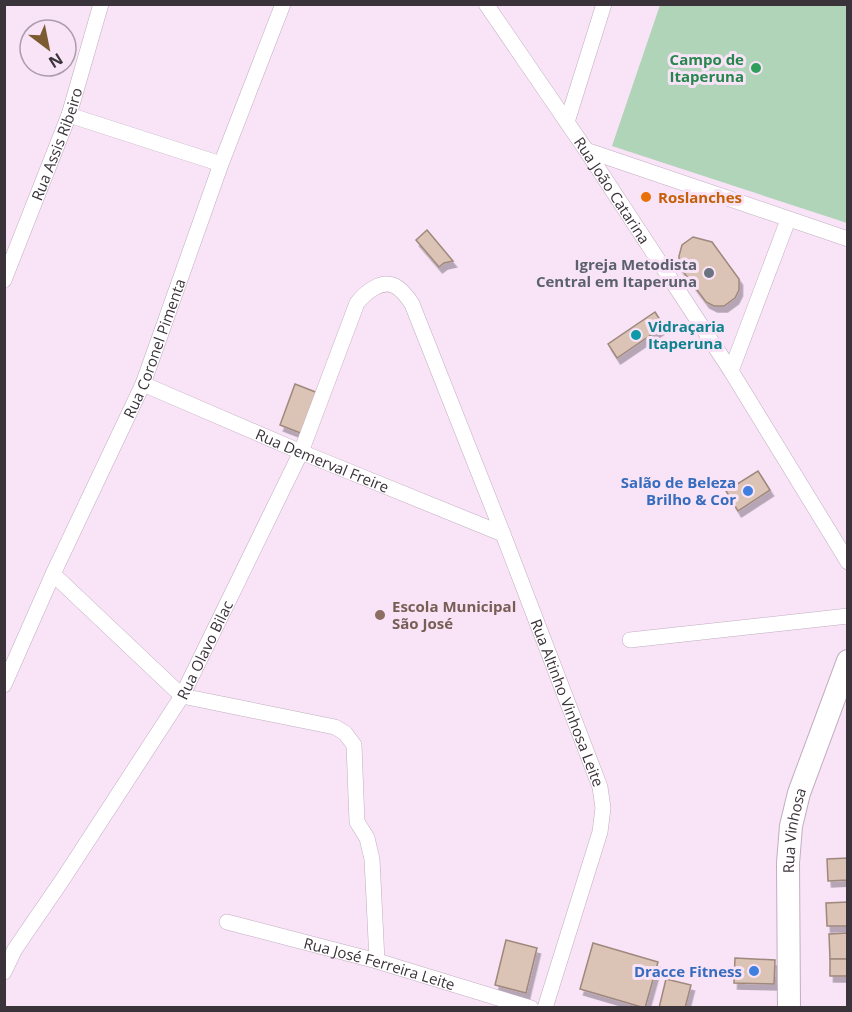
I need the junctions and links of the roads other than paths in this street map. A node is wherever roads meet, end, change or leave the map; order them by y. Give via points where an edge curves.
1 (101, 4) edge
2 (283, 4) edge
3 (486, 4) edge
4 (604, 4) edge
5 (69, 115) junction
6 (567, 122) junction
7 (586, 150) junction
8 (221, 164) junction
9 (788, 220) junction
10 (848, 239) edge
11 (4, 280) edge
12 (357, 303) joint
13 (731, 371) junction
14 (143, 384) junction
15 (301, 452) junction
16 (503, 534) junction
17 (848, 562) edge
18 (53, 574) junction
19 (848, 616) edge
20 (630, 640) dead end
21 (848, 661) edge
22 (4, 685) edge
23 (182, 696) junction
24 (227, 922) dead end
25 (377, 961) junction
26 (4, 972) edge
27 (531, 1008) edge
28 (544, 1008) edge
29 (789, 1008) edge

1 - 5 street, Rua Assis Ribeiro
2 - 8 street, Rua Coronel Pimenta
3 - 6 street, Rua João Catarina
4 - 6 street
5 - 8 street
5 - 11 street, Rua Assis Ribeiro
6 - 7 street, Rua João Catarina
7 - 9 street
7 - 13 street, Rua João Catarina
8 - 14 street, Rua Coronel Pimenta
9 - 10 street
9 - 13 street
12 - 15 street, Rua Olavo Bilac
12 - 16 street, Rua Altinho Vinhosa Leite via 383,284 394,285 412,304
13 - 17 street, Rua João Catarina
14 - 15 street, Rua Demerval Freire
14 - 18 street, Rua Coronel Pimenta
15 - 16 street, Rua Demerval Freire
15 - 23 street, Rua Olavo Bilac
16 - 28 street, Rua Altinho Vinhosa Leite via 600,787 603,808 600,831
18 - 22 street, Rua Coronel Pimenta
18 - 23 street
19 - 20 street
21 - 29 main road, Rua Vinhosa via 799,793 791,826
23 - 25 street via 335,727 350,739 354,746 357,822 367,838 372,859
23 - 26 street, Rua Olavo Bilac via 15,949
24 - 25 street, Rua José Ferreira Leite
25 - 27 street, Rua José Ferreira Leite

